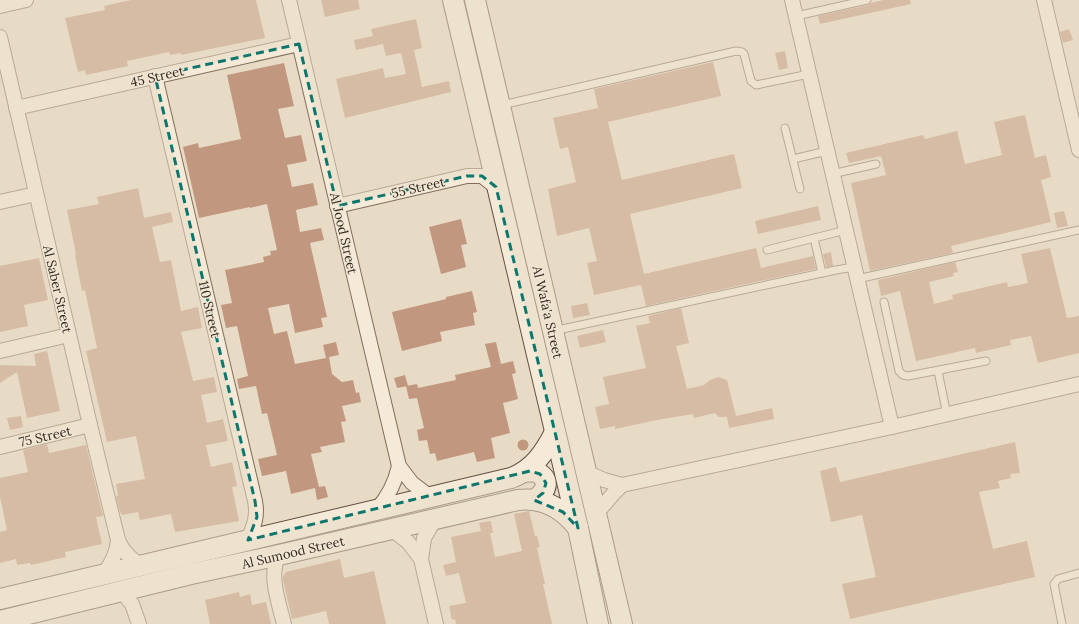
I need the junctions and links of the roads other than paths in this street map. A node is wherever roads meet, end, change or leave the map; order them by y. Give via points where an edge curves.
1 (26, 0) edge
2 (289, 0) edge
3 (452, 0) edge
4 (475, 0) edge
5 (792, 0) edge
6 (867, 0) edge
7 (1044, 0) edge
8 (0, 6) edge
9 (796, 16) junction
10 (0, 37) edge
11 (299, 44) junction
12 (809, 74) junction
13 (155, 76) junction
14 (1074, 103) edge
15 (500, 106) junction
16 (16, 108) junction
17 (785, 128) dead end
18 (1079, 150) edge
19 (827, 151) junction
20 (792, 159) junction
21 (876, 164) dead end
22 (832, 174) junction
23 (496, 187) junction
24 (800, 189) dead end
25 (36, 194) junction
26 (0, 202) edge
27 (337, 206) junction
28 (846, 230) junction
29 (1079, 230) edge
30 (814, 238) junction
31 (768, 250) dead end
32 (822, 273) junction
33 (856, 273) junction
34 (884, 302) dead end
35 (553, 331) junction
36 (69, 335) junction
37 (0, 351) edge
38 (986, 361) dead end
39 (938, 371) junction
40 (1079, 384) edge
41 (947, 415) junction
42 (90, 425) junction
43 (892, 427) junction
44 (555, 432) junction
45 (0, 447) edge
46 (399, 466) junction
47 (524, 472) junction
48 (586, 472) junction
49 (622, 485) junction
50 (429, 496) junction
51 (534, 500) junction
52 (377, 510) junction
53 (596, 514) junction
54 (435, 519) junction
55 (578, 528) junction
56 (391, 529) junction
57 (118, 540) junction
58 (248, 540) junction
59 (279, 555) junction
60 (421, 559) junction
61 (141, 565) junction
62 (104, 573) junction
63 (1079, 573) edge
64 (122, 592) junction
65 (0, 599) edge
66 (2, 622) edge
67 (139, 624) edge
68 (284, 624) edge
69 (436, 624) edge
70 (598, 624) edge
71 (622, 624) edge
72 (1062, 624) edge

1 - 8 street
2 - 11 street, Al Jood Street
3 - 23 street, Al Wafa'a Street
4 - 15 street, Al Wafa'a Street
5 - 9 street
6 - 9 lane
7 - 14 street
9 - 12 street
10 - 16 street, Al Saber Street
11 - 13 street, 45 Street
11 - 27 street, Al Jood Street
12 - 15 lane via 756,84 751,81 744,54 736,51
12 - 19 street
13 - 16 street, 45 Street
13 - 58 street, 110 Street via 256,501 257,517
14 - 18 street
15 - 35 street, Al Wafa'a Street
16 - 25 street, Al Saber Street
17 - 20 lane
19 - 20 lane
19 - 22 street
20 - 24 lane
21 - 22 lane
22 - 28 street
23 - 27 street, 55 Street via 482,176 468,176
23 - 44 street, Al Wafa'a Street
25 - 26 street
25 - 36 street, Al Saber Street
27 - 46 street, Al Jood Street
28 - 30 lane
28 - 33 street
29 - 33 lane
30 - 31 lane
30 - 32 lane
32 - 33 lane
32 - 35 lane
33 - 43 street
34 - 39 lane via 900,373 908,376
35 - 48 street, Al Wafa'a Street
36 - 37 street
36 - 42 street, Al Saber Street
38 - 39 lane
39 - 41 lane
40 - 41 street
41 - 43 street
42 - 45 street, 75 Street
42 - 57 street, Al Saber Street
43 - 49 street
44 - 47 street, Al Sumood Street via 539,459
44 - 55 street, Al Wafa'a Street
46 - 50 street, Al Jood Street via 412,483
46 - 52 street, Al Jood Street via 392,490
47 - 50 street, Al Sumood Street via 511,478
47 - 51 street via 535,471 546,483 543,493
48 - 49 street
48 - 53 street, Al Wafa'a Street
49 - 53 street
50 - 52 street, Al Sumood Street
51 - 54 street, Al Sumood Street via 518,500
51 - 55 street, Al Sumood Street via 545,502 563,512
52 - 58 street, Al Sumood Street
53 - 71 street, Al Wafa'a Street
54 - 56 street, Al Sumood Street
54 - 60 street via 424,538
55 - 70 street, Al Wafa'a Street
56 - 59 street, Al Sumood Street
56 - 60 street via 408,542
57 - 61 street, Al Saber Street via 125,552
57 - 62 street, Al Saber Street via 112,562
58 - 61 street, Al Sumood Street
59 - 64 street, Al Sumood Street
59 - 68 street via 273,573
60 - 69 street
61 - 62 street, Al Sumood Street
62 - 65 street, Al Sumood Street
63 - 72 lane via 1058,579 1054,584
64 - 66 street, Al Sumood Street
64 - 67 street via 132,604

